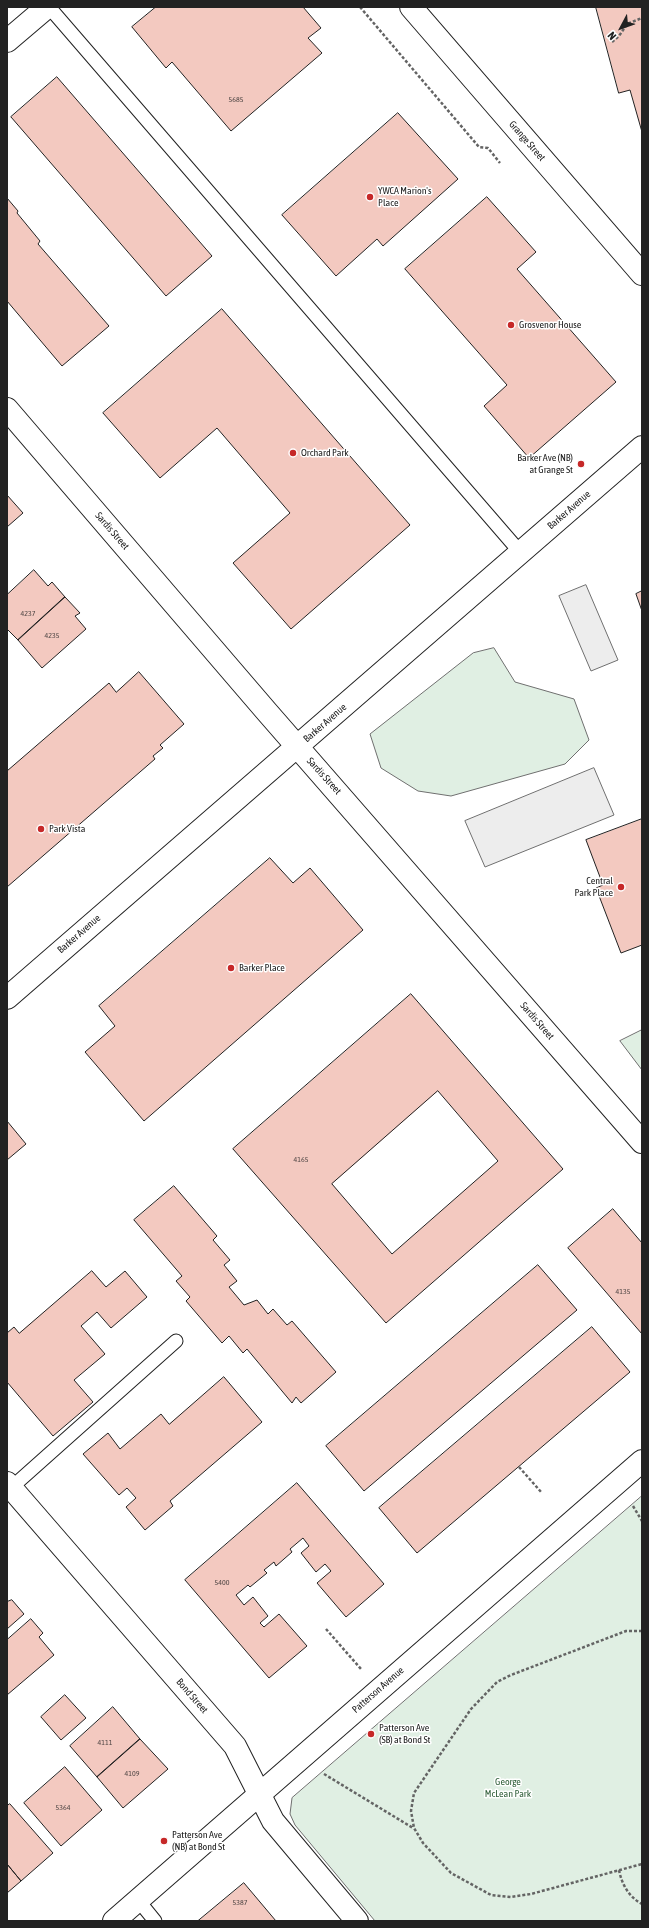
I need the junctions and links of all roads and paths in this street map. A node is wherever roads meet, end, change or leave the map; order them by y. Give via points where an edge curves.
1 (48, 7) edge
2 (360, 7) edge
3 (411, 7) edge
4 (642, 18) edge
5 (7, 41) edge
6 (612, 42) dead end
7 (500, 163) dead end
8 (642, 274) edge
9 (7, 409) edge
10 (642, 447) edge
11 (520, 552) junction
12 (297, 746) junction
13 (7, 998) edge
14 (642, 1142) edge
15 (176, 1340) dead end
16 (642, 1461) edge
17 (518, 1467) dead end
18 (9, 1486) edge
19 (542, 1493) dead end
20 (633, 1506) dead end
21 (642, 1521) edge
22 (326, 1629) dead end
23 (642, 1631) edge
24 (360, 1668) dead end
25 (324, 1774) dead end
26 (260, 1794) junction
27 (414, 1828) junction
28 (642, 1864) edge
29 (619, 1870) junction
30 (138, 1900) junction
31 (642, 1904) edge
32 (114, 1921) edge
33 (154, 1921) edge
34 (357, 1921) edge

1 - 5 street
1 - 11 lane
2 - 7 path via 479,147 488,148
3 - 8 street, Grange Street
4 - 6 path via 627,24
9 - 12 street, Sardis Street
10 - 11 street, Barker Avenue
11 - 12 street, Barker Avenue
12 - 13 street, Barker Avenue
12 - 14 street, Sardis Street
15 - 18 lane
16 - 26 street, Patterson Avenue
17 - 19 path
18 - 26 street, Bond Street via 235,1746
20 - 21 path
22 - 24 path
23 - 27 path via 626,1631 497,1682 471,1709 414,1793 411,1811
25 - 27 path
26 - 30 street, Patterson Avenue
26 - 34 street, Bond Street via 279,1829
27 - 29 path via 423,1843 451,1873 491,1895 511,1897 531,1894
28 - 29 path
29 - 31 path via 628,1891
30 - 32 street, Patterson Avenue
30 - 33 lane

